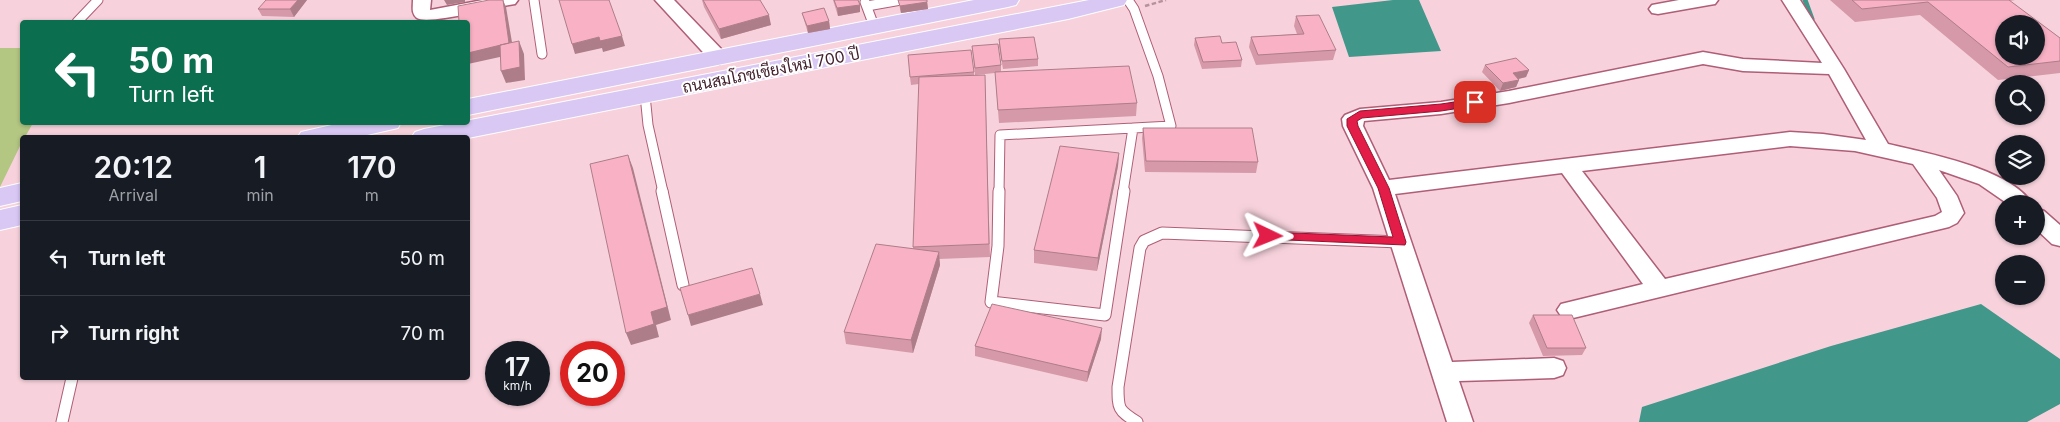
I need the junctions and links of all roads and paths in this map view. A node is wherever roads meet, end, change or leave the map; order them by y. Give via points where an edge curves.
1 (98, 0) edge
2 (422, 0) edge
3 (509, 0) edge
4 (534, 0) edge
5 (664, 0) edge
6 (902, 0) edge
7 (1008, 0) edge
8 (1116, 0) edge
9 (1128, 0) edge
10 (1709, 0) edge
11 (1791, 0) edge
12 (953, 5) edge
13 (1658, 10) dead end
14 (868, 11) edge
15 (79, 20) edge
16 (542, 54) dead end
17 (719, 58) junction
18 (1835, 69) junction
19 (645, 95) junction
20 (470, 108) edge
21 (374, 125) edge
22 (1132, 128) junction
23 (325, 135) edge
24 (439, 135) edge
25 (1881, 149) junction
26 (1920, 158) junction
27 (1567, 166) junction
28 (1383, 188) junction
29 (20, 192) edge
30 (2011, 195) edge
31 (0, 197) edge
32 (20, 215) edge
33 (0, 220) edge
34 (2045, 224) edge
35 (2060, 238) edge
36 (1400, 242) junction
37 (683, 285) edge
38 (1659, 288) junction
39 (1569, 310) dead end
40 (1554, 368) dead end
41 (1442, 372) junction
42 (72, 380) edge
43 (62, 422) edge
44 (1137, 422) edge
45 (1460, 422) edge

1 - 15 lane
2 - 3 street via 421,12 424,15
4 - 16 lane
5 - 17 street
6 - 14 lane
7 - 12 main road, ถนนสมโภชเชียงใหม่ 700 ปี
8 - 19 main road, ถนนสมโภชเชียงใหม่ 700 ปี
9 - 22 lane via 1158,76 1171,126
10 - 13 street
11 - 18 street
12 - 14 main road, ถนนสมโภชเชียงใหม่ 700 ปี
14 - 17 main road, ถนนสมโภชเชียงใหม่ 700 ปี
17 - 20 main road, ถนนสมโภชเชียงใหม่ 700 ปี
18 - 25 street
18 - 28 street via 1743,65 1703,58 1490,100 1360,115 1352,119 1353,126
19 - 24 main road, ถนนสมโภชเชียงใหม่ 700 ปี
19 - 37 lane via 648,125
21 - 23 main road
22 - 22 lane via 1000,135 998,246 991,302 1105,314
25 - 26 street
25 - 27 street via 1820,139 1790,139
26 - 30 street via 1982,177
26 - 38 street via 1947,196 1953,213 1950,218
27 - 28 street
27 - 38 street
28 - 36 street
29 - 31 main road
32 - 33 main road
34 - 35 street
36 - 41 street
36 - 44 lane via 1168,233 1153,235 1144,241 1140,248 1118,387 1122,413
38 - 39 street
40 - 41 street
41 - 45 street
42 - 43 lane

